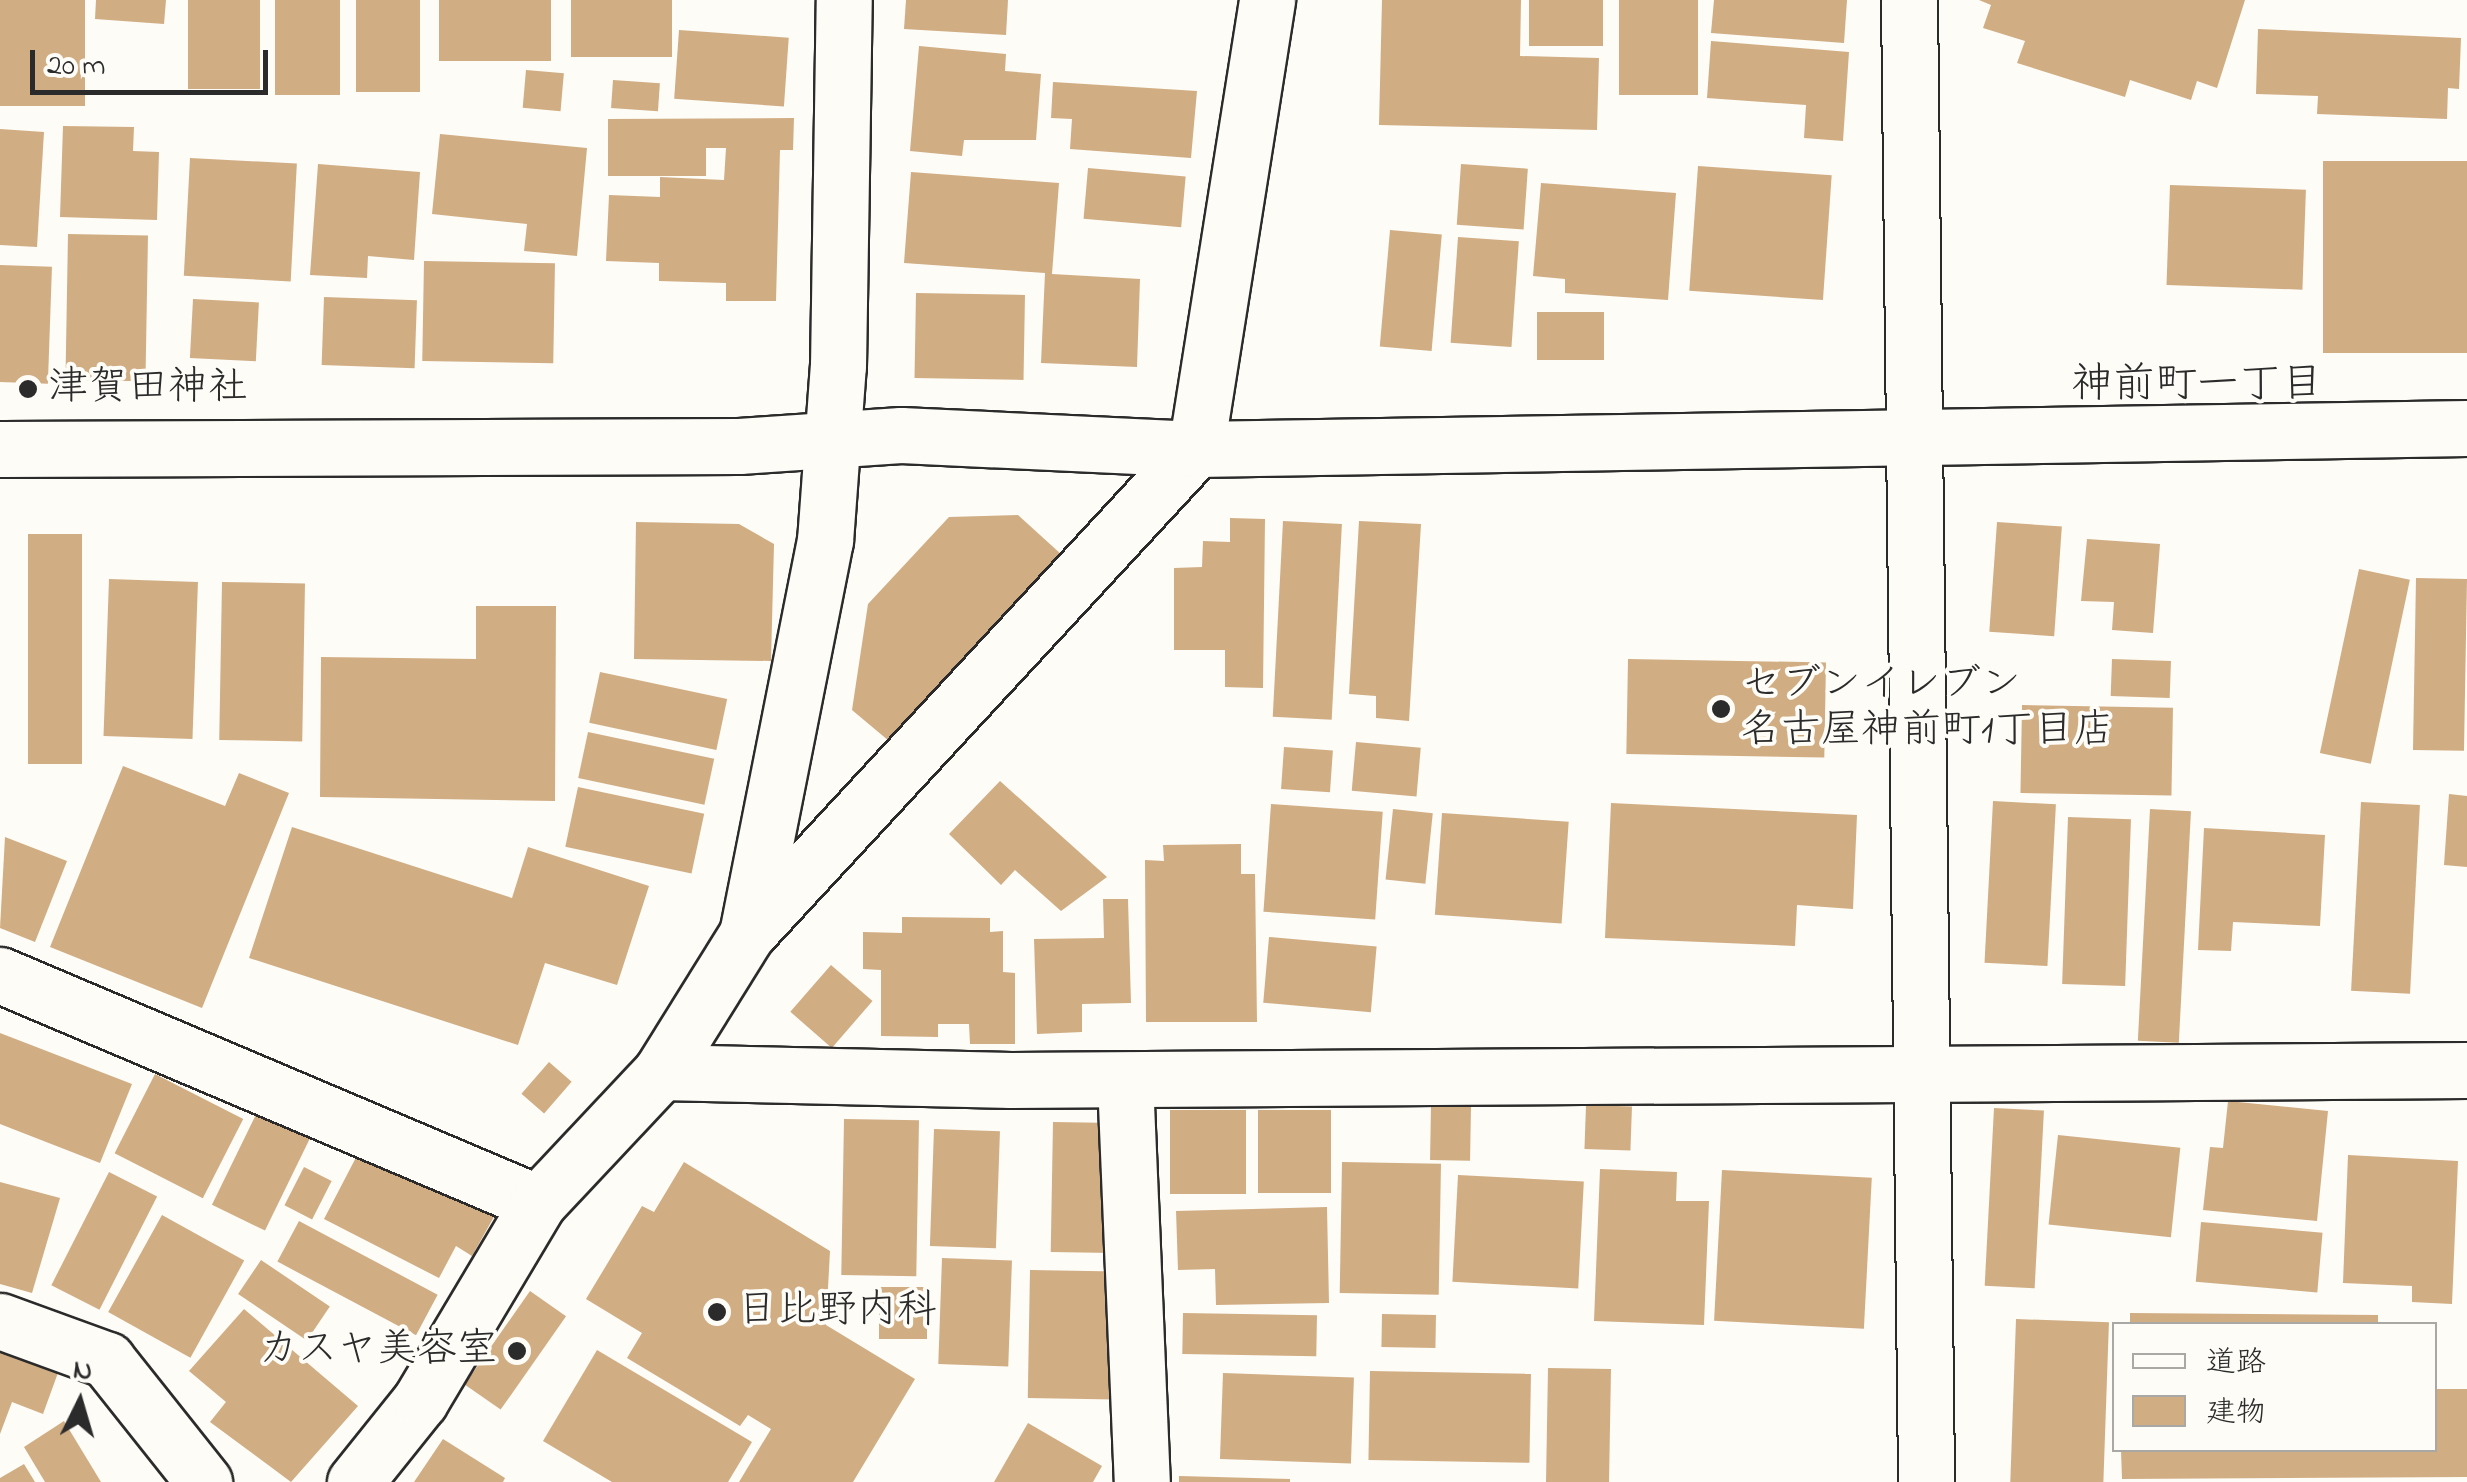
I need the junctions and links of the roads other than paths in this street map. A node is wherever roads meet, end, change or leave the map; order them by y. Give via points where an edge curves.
1 (844, 0) edge
2 (1266, 0) edge
3 (1909, 0) edge
4 (2467, 428) edge
5 (1913, 432) junction
6 (833, 438) junction
7 (0, 448) edge
8 (1196, 449) junction
9 (748, 934) junction
10 (0, 975) edge
11 (2467, 1070) edge
12 (662, 1072) junction
13 (1918, 1074) junction
14 (1125, 1080) junction
15 (538, 1203) junction
16 (0, 1321) edge
17 (204, 1482) edge
18 (355, 1482) edge
19 (1142, 1482) edge
20 (1926, 1482) edge

1 - 6 street
2 - 8 street
3 - 5 street
4 - 5 street
5 - 8 street
5 - 13 street
6 - 7 street
6 - 8 street
6 - 9 street via 825,541
8 - 9 street
9 - 12 street
10 - 15 street
11 - 13 street
12 - 14 street
12 - 15 street
13 - 14 street
13 - 20 street
14 - 19 street
15 - 18 street via 420,1401
16 - 17 street via 108,1360

